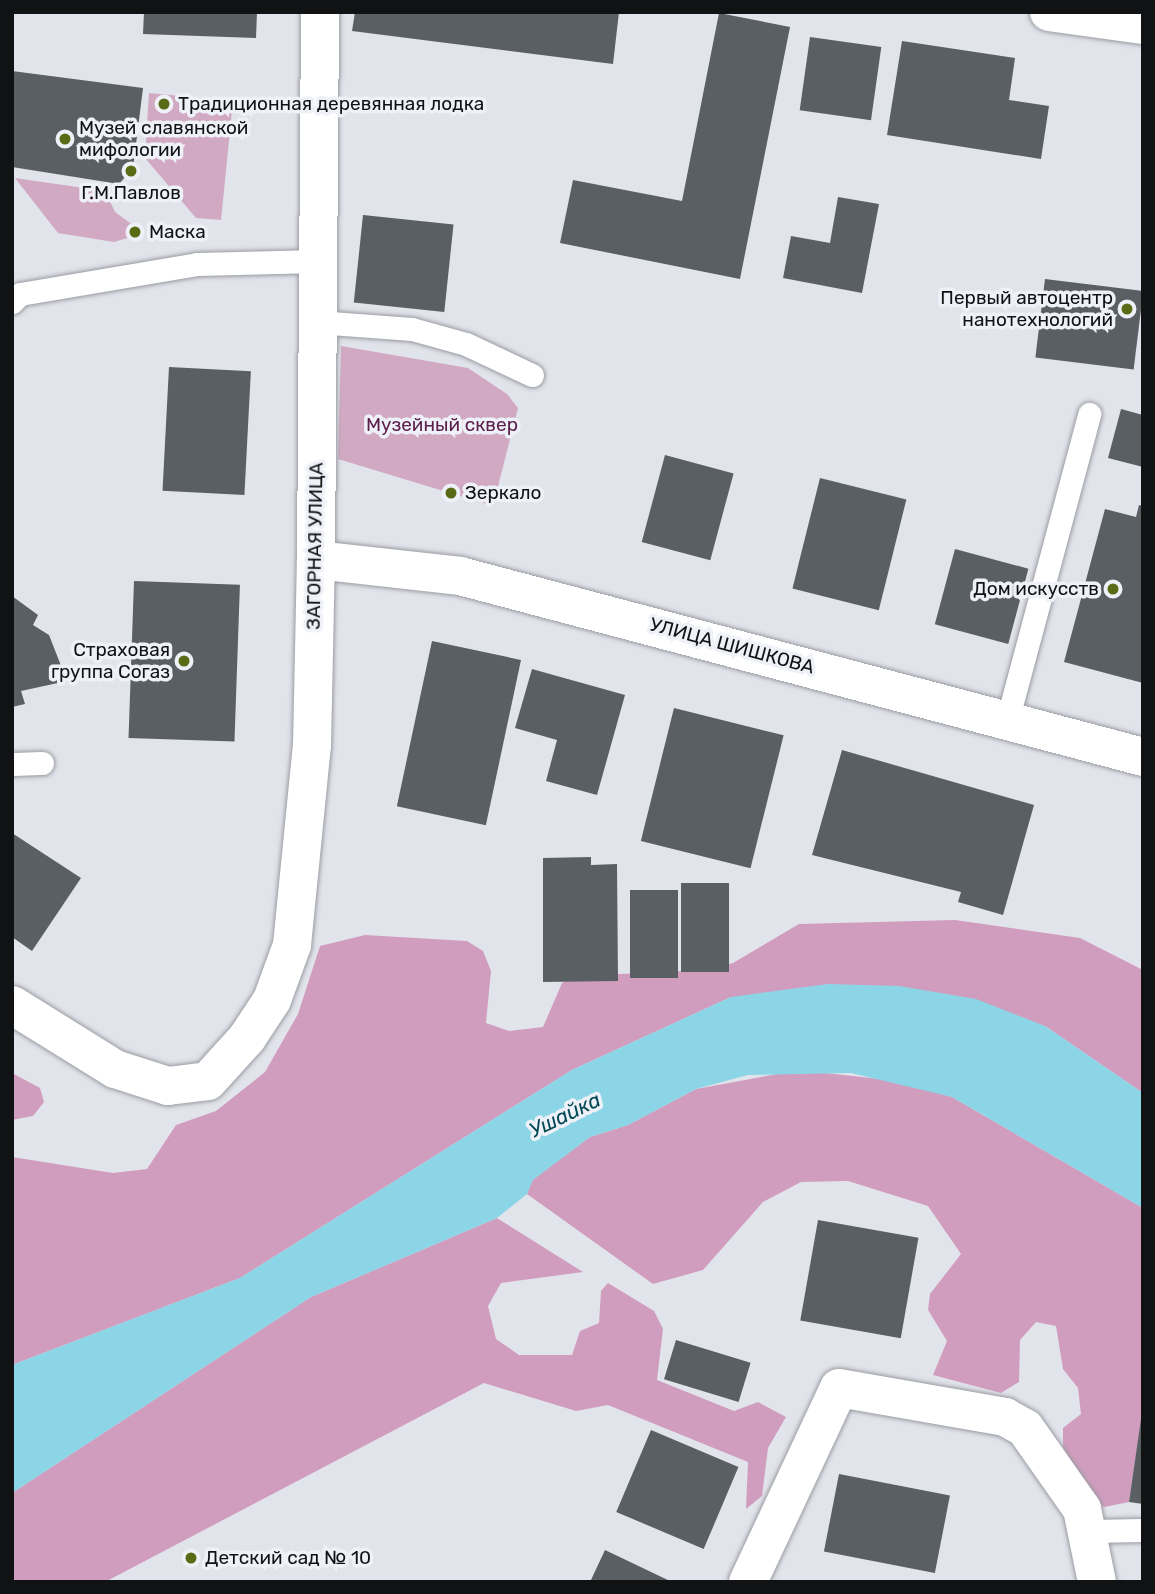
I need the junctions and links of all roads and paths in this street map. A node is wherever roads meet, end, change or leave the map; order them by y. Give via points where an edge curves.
1 (320, 12) edge
2 (1049, 12) edge
3 (1143, 25) edge
4 (318, 261) junction
5 (15, 295) edge
6 (317, 323) junction
7 (532, 375) dead end
8 (1089, 414) dead end
9 (316, 560) junction
10 (1007, 721) junction
11 (1143, 757) edge
12 (42, 763) dead end
13 (12, 764) edge
14 (12, 1005) edge
15 (1143, 1530) edge
16 (1088, 1531) junction
17 (748, 1582) edge
18 (1097, 1582) edge

1 - 4 street, ЗАГОРНАЯ УЛИЦА
2 - 3 street
4 - 5 lane via 198,264
4 - 6 street, ЗАГОРНАЯ УЛИЦА
6 - 7 lane via 412,329 466,344
6 - 9 street, ЗАГОРНАЯ УЛИЦА
8 - 10 lane
9 - 10 street, УЛИЦА ШИШКОВА via 460,576
9 - 14 street, ЗАГОРНАЯ УЛИЦА via 312,746 292,945 272,1000 230,1062 208,1081 168,1086 116,1069
10 - 11 street, УЛИЦА ШИШКОВА
12 - 13 lane
15 - 16 lane
16 - 17 street via 1082,1508 1038,1441 1005,1417 839,1388
16 - 18 street

